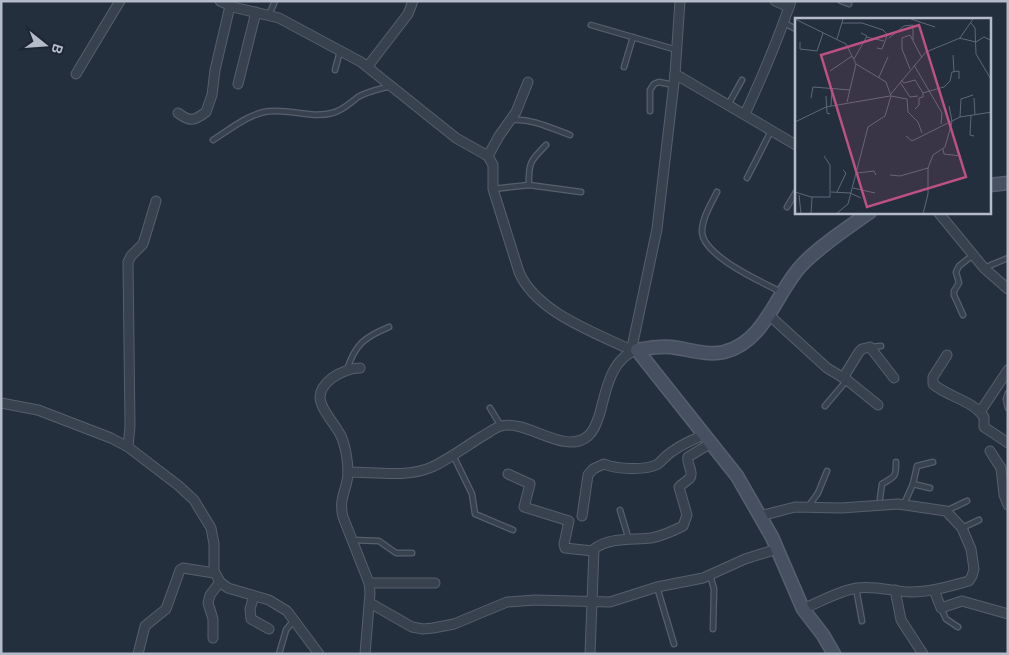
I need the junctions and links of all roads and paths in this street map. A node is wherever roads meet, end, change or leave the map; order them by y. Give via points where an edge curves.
1 (120, 1) edge
2 (220, 1) edge
3 (275, 1) edge
4 (413, 1) edge
5 (680, 1) edge
6 (775, 1) edge
7 (840, 1) edge
8 (790, 4) edge
9 (849, 4) dead end
10 (230, 6) junction
11 (256, 12) junction
12 (269, 15) junction
13 (782, 23) junction
14 (591, 25) dead end
15 (795, 29) edge
16 (633, 37) junction
17 (340, 50) junction
18 (676, 50) junction
19 (368, 66) junction
20 (624, 67) dead end
21 (335, 70) dead end
22 (76, 74) dead end
23 (675, 74) junction
24 (742, 80) dead end
25 (528, 82) dead end
26 (238, 84) dead end
27 (673, 85) junction
28 (392, 86) junction
29 (728, 105) junction
30 (650, 111) dead end
31 (178, 113) dead end
32 (745, 114) junction
33 (510, 120) junction
34 (772, 130) junction
35 (570, 135) dead end
36 (213, 140) dead end
37 (795, 144) edge
38 (546, 145) dead end
39 (488, 156) junction
40 (746, 178) dead end
41 (1008, 183) edge
42 (529, 185) junction
43 (992, 185) edge
44 (493, 189) junction
45 (581, 192) dead end
46 (716, 192) dead end
47 (795, 194) edge
48 (156, 201) dead end
49 (787, 207) dead end
50 (867, 214) edge
51 (940, 214) edge
52 (973, 255) junction
53 (1008, 258) edge
54 (984, 268) junction
55 (1008, 289) edge
56 (782, 292) junction
57 (963, 314) dead end
58 (769, 316) junction
59 (389, 327) dead end
60 (881, 346) dead end
61 (870, 347) junction
62 (633, 351) junction
63 (947, 355) dead end
64 (360, 368) dead end
65 (347, 370) junction
66 (1008, 370) edge
67 (894, 378) dead end
68 (845, 379) junction
69 (1008, 393) edge
70 (1, 403) edge
71 (878, 405) dead end
72 (825, 406) dead end
73 (490, 408) dead end
74 (1008, 408) edge
75 (980, 412) junction
76 (501, 426) junction
77 (707, 439) junction
78 (1008, 443) edge
79 (126, 446) junction
80 (990, 451) dead end
81 (453, 454) junction
82 (896, 462) dead end
83 (933, 462) dead end
84 (827, 470) dead end
85 (348, 472) junction
86 (508, 474) dead end
87 (913, 484) junction
88 (930, 488) dead end
89 (967, 501) dead end
90 (880, 502) junction
91 (904, 504) junction
92 (1008, 505) edge
93 (808, 507) junction
94 (620, 510) dead end
95 (946, 512) junction
96 (582, 516) dead end
97 (760, 516) junction
98 (979, 520) dead end
99 (962, 528) junction
100 (513, 530) dead end
101 (352, 540) junction
102 (630, 540) junction
103 (777, 549) junction
104 (593, 551) junction
105 (412, 553) dead end
106 (214, 573) junction
107 (710, 576) junction
108 (220, 582) junction
109 (369, 584) junction
110 (435, 584) dead end
111 (657, 587) junction
112 (856, 588) junction
113 (895, 590) junction
114 (934, 590) junction
115 (254, 596) junction
116 (591, 602) junction
117 (370, 603) junction
118 (941, 608) junction
119 (803, 609) junction
120 (1008, 614) edge
121 (295, 619) junction
122 (862, 621) dead end
123 (958, 627) dead end
124 (269, 629) dead end
125 (713, 629) dead end
126 (213, 638) dead end
127 (674, 644) dead end
128 (138, 654) edge
129 (279, 654) edge
130 (319, 654) edge
131 (365, 654) edge
132 (590, 654) edge
133 (834, 654) edge
134 (923, 654) edge

1 - 22 street
2 - 10 street
3 - 12 lane
4 - 19 street via 408,14
5 - 18 street
6 - 8 street
7 - 9 lane
8 - 13 street
10 - 11 street
10 - 31 street via 206,112 192,120
11 - 12 street
11 - 26 street
12 - 17 street via 288,21
13 - 15 lane
13 - 32 street via 771,57
14 - 16 lane
16 - 18 lane
16 - 20 lane
17 - 19 street
17 - 21 lane
18 - 23 street
19 - 28 street
23 - 27 street
23 - 29 street
24 - 29 lane
25 - 33 street via 520,105
27 - 30 lane via 654,84 650,90
27 - 62 street via 656,236
28 - 36 lane via 374,90 327,115 286,112 254,115
28 - 39 street via 456,138
29 - 32 street
32 - 34 street
33 - 35 lane via 534,122
33 - 39 street
34 - 37 street
34 - 40 lane
38 - 42 lane via 530,162
39 - 44 street via 493,165
41 - 43 street
42 - 44 lane
42 - 45 lane
44 - 62 street via 523,281 557,314
46 - 56 lane via 702,230 706,243 724,261
47 - 49 lane
48 - 79 street via 143,244 131,256 127,268 130,426
50 - 56 street via 802,264
51 - 52 street
52 - 54 street
52 - 57 lane via 956,272 959,283 954,295
53 - 54 lane
54 - 55 street
56 - 58 street
58 - 62 street via 749,338 726,351 715,353 661,346
58 - 68 street via 826,368
59 - 65 lane via 358,346
60 - 61 lane
61 - 67 street
61 - 68 street via 859,352
62 - 76 street via 612,374 596,425 582,441 564,441 517,426
62 - 77 street
63 - 75 street via 933,384
64 - 65 street
65 - 85 street via 326,383 320,397 323,409 343,441
66 - 75 street
68 - 71 street
68 - 72 lane
69 - 74 lane
70 - 79 street via 38,410
73 - 76 lane
75 - 78 street via 984,417 984,427
76 - 81 street
77 - 96 street via 672,451 658,464 622,469 604,464 593,468 588,475
77 - 97 street via 737,476
77 - 102 street via 688,456 692,475 679,486 687,515 684,526 652,538
79 - 106 street via 194,500 214,536
80 - 92 street via 1001,468
81 - 85 street via 433,466 412,472
81 - 100 lane via 472,494 475,514
82 - 90 lane via 896,475 882,484
83 - 87 lane via 918,466
84 - 93 lane
85 - 101 street via 340,507
86 - 104 street via 530,484 524,507 569,522 565,548
87 - 88 lane
87 - 91 lane
89 - 95 lane
90 - 91 street
90 - 93 street via 841,508
91 - 95 street
93 - 97 street
94 - 102 lane
95 - 99 street
97 - 103 street
98 - 99 lane
99 - 114 street via 973,558 972,576 969,581
101 - 105 lane via 380,542 396,553
101 - 109 street
102 - 104 street via 611,541
103 - 107 street via 745,559
103 - 119 street
104 - 116 street
106 - 108 street
106 - 128 street via 180,570 166,609 145,626
107 - 111 street
107 - 125 lane via 714,589
108 - 115 street via 228,588
108 - 126 street via 210,595 208,604 213,619
109 - 110 street
109 - 117 street
111 - 116 street via 610,602
111 - 127 lane
112 - 113 street
112 - 119 street
112 - 122 lane
113 - 114 street
113 - 134 street via 902,620
114 - 118 street
115 - 121 street via 279,605
115 - 124 street via 251,619
116 - 117 street via 507,602 454,624 423,629 399,621
116 - 132 street
117 - 131 street
118 - 120 street via 962,601
118 - 123 lane via 946,619
119 - 133 street
121 - 129 lane via 286,630
121 - 130 street

